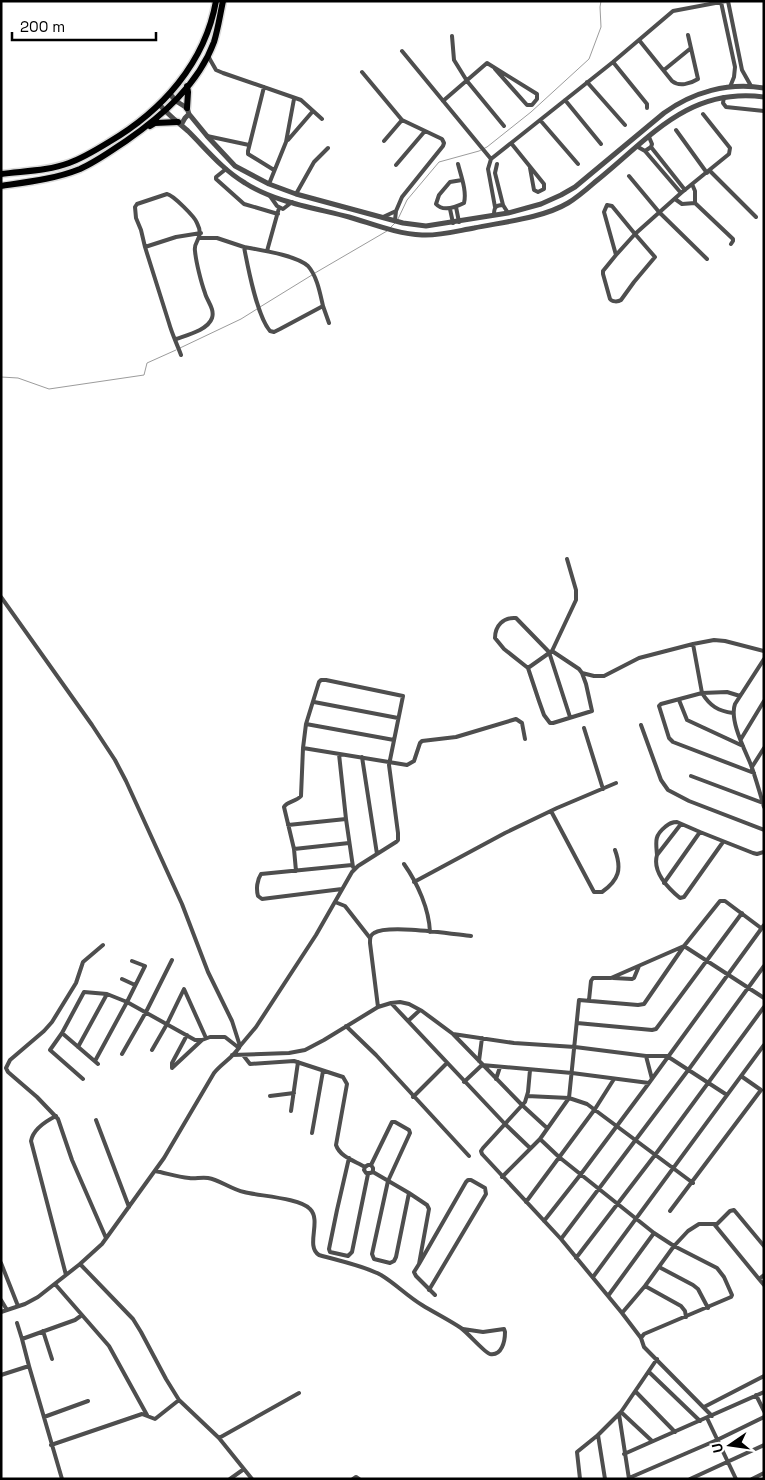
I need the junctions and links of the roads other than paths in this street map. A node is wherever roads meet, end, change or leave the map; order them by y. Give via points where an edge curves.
1 (216, 1) edge
2 (223, 1) edge
3 (727, 1) edge
4 (721, 2) edge
5 (688, 35) dead end
6 (452, 36) dead end
7 (639, 40) junction
8 (691, 48) junction
9 (402, 51) dead end
10 (208, 55) junction
11 (613, 62) junction
12 (495, 70) junction
13 (664, 70) junction
14 (362, 72) dead end
15 (746, 77) junction
16 (734, 78) junction
17 (467, 82) junction
18 (587, 82) junction
19 (187, 86) junction
20 (751, 86) junction
21 (264, 87) junction
22 (730, 87) junction
23 (764, 88) edge
24 (170, 94) junction
25 (724, 96) junction
26 (764, 97) edge
27 (294, 98) junction
28 (565, 100) junction
29 (176, 101) junction
30 (443, 101) junction
31 (159, 104) junction
32 (647, 108) dead end
33 (313, 110) junction
34 (164, 111) junction
35 (188, 111) junction
36 (764, 111) edge
37 (664, 113) junction
38 (702, 114) dead end
39 (322, 119) dead end
40 (402, 120) junction
41 (540, 120) junction
42 (670, 120) junction
43 (179, 124) junction
44 (624, 125) dead end
45 (504, 126) dead end
46 (143, 129) junction
47 (676, 130) dead end
48 (425, 131) junction
49 (207, 136) junction
50 (649, 137) junction
51 (384, 141) dead end
52 (286, 142) junction
53 (510, 143) junction
54 (601, 144) dead end
55 (249, 145) junction
56 (638, 147) junction
57 (651, 147) junction
58 (328, 148) dead end
59 (645, 151) junction
60 (491, 159) junction
61 (458, 164) dead end
62 (497, 164) dead end
63 (578, 164) dead end
64 (396, 165) dead end
65 (226, 168) junction
66 (530, 168) junction
67 (274, 170) junction
68 (709, 172) junction
69 (496, 173) junction
70 (1, 174) edge
71 (488, 175) junction
72 (629, 176) dead end
73 (462, 180) junction
74 (269, 184) junction
75 (692, 184) junction
76 (1, 186) edge
77 (683, 192) junction
78 (296, 194) junction
79 (269, 195) junction
80 (675, 199) junction
81 (292, 202) junction
82 (695, 203) junction
83 (503, 205) junction
84 (343, 207) junction
85 (456, 207) junction
86 (495, 207) junction
87 (279, 208) junction
88 (450, 208) junction
89 (352, 209) junction
90 (396, 212) junction
91 (659, 212) junction
92 (508, 213) junction
93 (278, 214) junction
94 (340, 215) junction
95 (494, 215) junction
96 (382, 217) junction
97 (756, 217) dead end
98 (350, 218) junction
99 (396, 220) junction
100 (456, 222) junction
101 (635, 234) junction
102 (200, 235) junction
103 (731, 244) dead end
104 (145, 247) junction
105 (244, 247) junction
106 (267, 251) junction
107 (616, 255) junction
108 (707, 259) dead end
109 (323, 306) junction
110 (329, 323) dead end
111 (177, 341) junction
112 (180, 352) dead end
113 (567, 559) dead end
114 (1, 597) edge
115 (693, 644) junction
116 (764, 650) edge
117 (550, 652) junction
118 (764, 659) edge
119 (528, 668) junction
120 (582, 673) junction
121 (702, 693) junction
122 (740, 696) junction
123 (679, 700) junction
124 (764, 701) edge
125 (314, 702) junction
126 (733, 713) junction
127 (570, 717) junction
128 (398, 718) junction
129 (306, 724) junction
130 (641, 725) dead end
131 (584, 728) dead end
132 (525, 739) dead end
133 (741, 739) junction
134 (394, 740) junction
135 (743, 746) junction
136 (303, 748) junction
137 (764, 748) edge
138 (339, 754) junction
139 (362, 757) junction
140 (389, 763) junction
141 (752, 767) junction
142 (754, 773) junction
143 (691, 776) dead end
144 (616, 783) dead end
145 (603, 789) junction
146 (764, 792) edge
147 (761, 797) junction
148 (763, 805) edge
149 (551, 811) junction
150 (346, 819) junction
151 (682, 824) junction
152 (288, 825) junction
153 (764, 830) edge
154 (700, 832) junction
155 (723, 842) junction
156 (349, 843) junction
157 (294, 849) junction
158 (615, 850) dead end
159 (764, 852) edge
160 (377, 854) junction
161 (657, 855) junction
162 (404, 864) dead end
163 (353, 867) junction
164 (296, 871) junction
165 (414, 882) junction
166 (664, 883) junction
167 (342, 889) junction
168 (336, 902) junction
169 (742, 913) junction
170 (763, 926) edge
171 (430, 932) junction
172 (471, 936) dead end
173 (370, 938) junction
174 (103, 946) dead end
175 (684, 946) junction
176 (172, 960) dead end
177 (706, 960) junction
178 (132, 961) dead end
179 (639, 966) junction
180 (764, 966) edge
181 (727, 974) junction
182 (611, 978) junction
183 (122, 979) dead end
184 (135, 985) junction
185 (748, 988) junction
186 (107, 994) junction
187 (764, 998) edge
188 (589, 1000) junction
189 (127, 1002) junction
190 (391, 1003) junction
191 (378, 1007) junction
192 (764, 1007) edge
193 (420, 1010) junction
194 (146, 1012) junction
195 (408, 1021) junction
196 (577, 1023) junction
197 (167, 1024) junction
198 (346, 1026) junction
199 (62, 1033) junction
200 (453, 1034) junction
201 (186, 1035) junction
202 (206, 1038) junction
203 (482, 1038) junction
204 (202, 1040) junction
205 (764, 1045) edge
206 (78, 1047) junction
207 (239, 1047) junction
208 (575, 1047) junction
209 (152, 1050) dead end
210 (122, 1054) dead end
211 (232, 1055) junction
212 (243, 1055) junction
213 (646, 1056) junction
214 (667, 1056) junction
215 (298, 1062) junction
216 (447, 1063) junction
217 (480, 1063) junction
218 (500, 1067) junction
219 (689, 1069) junction
220 (530, 1070) junction
221 (323, 1071) junction
222 (572, 1073) junction
223 (740, 1076) junction
224 (83, 1079) dead end
225 (496, 1079) junction
226 (614, 1079) junction
227 (652, 1079) junction
228 (464, 1082) junction
229 (649, 1083) junction
230 (709, 1083) junction
231 (294, 1093) junction
232 (727, 1094) junction
233 (270, 1096) dead end
234 (527, 1096) junction
235 (413, 1097) junction
236 (569, 1098) junction
237 (522, 1105) junction
238 (595, 1109) junction
239 (291, 1111) dead end
240 (56, 1116) junction
241 (96, 1120) dead end
242 (505, 1124) junction
243 (616, 1127) junction
244 (548, 1128) junction
245 (312, 1133) dead end
246 (540, 1139) junction
247 (636, 1140) junction
248 (530, 1148) junction
249 (655, 1154) junction
250 (469, 1156) dead end
251 (559, 1157) junction
252 (349, 1158) junction
253 (371, 1165) junction
254 (365, 1167) junction
255 (674, 1168) junction
256 (155, 1171) junction
257 (370, 1173) junction
258 (581, 1174) junction
259 (502, 1176) junction
260 (388, 1181) junction
261 (693, 1183) junction
262 (599, 1189) junction
263 (409, 1193) junction
264 (526, 1202) junction
265 (617, 1203) junction
266 (129, 1207) junction
267 (670, 1210) dead end
268 (636, 1218) junction
269 (544, 1221) junction
270 (714, 1224) junction
271 (654, 1233) junction
272 (106, 1238) junction
273 (561, 1239) junction
274 (674, 1246) junction
275 (764, 1246) edge
276 (576, 1258) junction
277 (1, 1263) edge
278 (80, 1264) junction
279 (419, 1264) junction
280 (659, 1267) junction
281 (66, 1275) junction
282 (764, 1275) edge
283 (593, 1277) junction
284 (760, 1279) junction
285 (55, 1284) junction
286 (764, 1285) edge
287 (645, 1286) junction
288 (429, 1290) junction
289 (435, 1295) dead end
290 (608, 1296) junction
291 (1, 1300) edge
292 (18, 1306) junction
293 (708, 1308) junction
294 (7, 1310) junction
295 (1, 1312) edge
296 (622, 1313) junction
297 (82, 1314) junction
298 (686, 1317) junction
299 (17, 1323) dead end
300 (463, 1329) junction
301 (43, 1332) junction
302 (641, 1338) junction
303 (22, 1339) junction
304 (52, 1359) dead end
305 (657, 1359) junction
306 (29, 1366) junction
307 (649, 1372) junction
308 (1, 1375) edge
309 (764, 1376) edge
310 (636, 1392) junction
311 (764, 1392) edge
312 (298, 1393) dead end
313 (756, 1395) junction
314 (180, 1400) junction
315 (88, 1401) dead end
316 (704, 1407) junction
317 (764, 1411) edge
318 (620, 1413) junction
319 (147, 1416) junction
320 (44, 1417) junction
321 (709, 1417) junction
322 (764, 1417) edge
323 (700, 1421) junction
324 (675, 1432) junction
325 (598, 1436) junction
326 (219, 1438) junction
327 (716, 1440) junction
328 (652, 1442) junction
329 (51, 1445) junction
330 (764, 1445) edge
331 (624, 1454) junction
332 (727, 1462) junction
333 (244, 1469) junction
334 (764, 1473) edge
335 (629, 1478) edge
336 (62, 1479) edge
337 (230, 1479) edge
338 (252, 1479) edge
339 (353, 1479) edge
340 (359, 1479) edge
341 (580, 1479) edge
342 (605, 1479) edge
343 (690, 1479) edge
344 (736, 1479) edge
345 (752, 1479) edge

1 - 24 highway via 201,48
2 - 10 highway via 217,32
3 - 4 street
3 - 15 street
4 - 7 street via 673,10
4 - 16 street via 735,67
5 - 8 street
6 - 17 street via 454,60
7 - 11 street
7 - 13 street
8 - 13 street
8 - 13 street via 697,80 676,84
9 - 30 street
10 - 19 highway
10 - 21 street via 216,70
11 - 18 street
11 - 32 street
12 - 12 street via 527,105 538,99 537,94
12 - 17 street via 487,63
14 - 40 street
15 - 16 street
15 - 20 street
16 - 22 street
17 - 30 street
17 - 45 street
18 - 28 street
18 - 44 street
19 - 29 highway
19 - 35 highway
20 - 22 street
20 - 23 street
21 - 27 street
21 - 55 street
22 - 37 street via 695,95
24 - 29 street
24 - 31 highway
25 - 26 street
25 - 36 street via 726,107
25 - 42 street via 688,109
27 - 33 street
27 - 52 street
28 - 41 street
28 - 54 street
29 - 34 highway
29 - 35 street
30 - 60 street
31 - 34 street
31 - 70 highway via 132,128 89,155 56,167
33 - 39 street
33 - 52 street
34 - 43 street
34 - 46 highway
35 - 43 street
35 - 49 street
37 - 42 street
37 - 92 street via 575,187 542,204
38 - 68 street via 730,148 730,154
40 - 48 street
40 - 51 street
41 - 53 street
41 - 63 street
42 - 50 street
43 - 46 highway via 155,123
43 - 65 street
46 - 76 highway via 82,168 56,177
47 - 68 street
48 - 64 street
48 - 90 street via 442,139 443,146 402,197
49 - 55 street
49 - 74 street via 234,166
50 - 56 street
50 - 57 street
52 - 67 street
53 - 60 street
53 - 66 street
55 - 67 street via 248,154
56 - 59 street
56 - 98 street via 574,199 546,213 433,235 411,234
57 - 59 street
57 - 77 street
58 - 78 street via 314,162
59 - 77 street
60 - 71 street
61 - 73 street
62 - 69 street
65 - 79 street via 246,184
65 - 93 street via 216,179 233,195 244,204
66 - 66 street via 534,190 540,192 544,184
67 - 74 street
68 - 75 street
68 - 97 street
69 - 71 street
69 - 83 street
71 - 86 street
72 - 91 street
73 - 85 street via 465,202
73 - 88 street via 450,182 439,195 437,206
74 - 78 street
75 - 77 street
75 - 82 street
77 - 80 street
78 - 84 street
79 - 81 street
79 - 87 street
80 - 82 street via 682,204
80 - 91 street
81 - 87 street via 283,209
81 - 94 street
82 - 103 street via 733,239
83 - 86 street
83 - 92 street
84 - 89 street
84 - 94 street
85 - 88 street
85 - 100 street
86 - 95 street
87 - 93 street
88 - 100 street
89 - 96 street
89 - 98 street
90 - 96 street
90 - 99 street
91 - 101 street
91 - 108 street
92 - 95 street
93 - 106 street
94 - 98 street
95 - 100 street
96 - 99 street
99 - 100 street via 426,226
101 - 107 street
101 - 107 street via 612,206 607,205 604,212
101 - 107 street via 656,257 618,302 610,299 603,274
102 - 104 street via 176,237
102 - 104 street via 195,219 167,194 142,201 135,207
102 - 105 street
102 - 111 street via 194,250 213,316 204,328
104 - 111 street
105 - 106 street
105 - 109 street via 260,311 268,329 274,332
106 - 109 street via 306,265 320,291
109 - 110 street
111 - 112 street
113 - 117 street via 576,600
114 - 207 street via 115,760 182,904 208,972 235,1028
115 - 116 street via 719,640
115 - 120 street via 639,658 604,676
115 - 121 street
117 - 119 street
117 - 119 street via 516,618 503,620 496,628 494,638
117 - 120 street
117 - 127 street
118 - 122 street
119 - 127 street via 548,722
120 - 127 street via 592,710
121 - 122 street via 727,692
121 - 123 street
121 - 126 street via 717,710
122 - 126 street
123 - 135 street via 686,720
123 - 142 street via 659,706 670,740
124 - 133 street
125 - 128 street
125 - 128 street via 319,682 326,680 403,696
125 - 129 street
126 - 133 street
128 - 134 street
129 - 134 street
129 - 136 street
130 - 153 street via 661,780 668,790
131 - 145 street
132 - 140 street via 522,723 516,719 456,737 422,741 414,761 409,764
133 - 135 street
134 - 140 street
135 - 141 street
136 - 138 street
136 - 152 street via 300,798 285,806
137 - 141 street
138 - 139 street
138 - 150 street
139 - 140 street
139 - 160 street
140 - 160 street via 398,838
141 - 142 street
142 - 147 street
143 - 148 street
144 - 145 street
145 - 149 street
146 - 147 street
147 - 148 street
149 - 158 street via 594,892 602,892 616,878 619,863
149 - 165 street
150 - 152 street
150 - 156 street
151 - 154 street
151 - 161 street
151 - 161 street via 672,822 658,834
152 - 157 street
154 - 155 street
154 - 166 street
155 - 159 street via 757,854
155 - 166 street via 684,898 679,898
156 - 157 street
156 - 163 street
157 - 164 street
160 - 163 street
161 - 166 street via 657,868
162 - 165 street
163 - 164 street
163 - 167 street
164 - 167 street via 260,875 259,898
165 - 171 street via 428,916
167 - 168 street
168 - 173 street via 345,906
168 - 207 street via 256,1027
169 - 170 street
169 - 175 street via 725,901 720,902
169 - 177 street
170 - 181 street
171 - 172 street
171 - 173 street via 397,928 376,932
173 - 191 street
174 - 240 street via 83,962 76,984 52,1022 7,1065 8,1072
175 - 177 street
175 - 179 street
175 - 188 street via 644,1004
176 - 194 street
177 - 181 street
177 - 196 street via 656,1029
178 - 184 street via 145,966
179 - 182 street
179 - 182 street via 632,979
180 - 185 street
181 - 185 street
181 - 214 street
182 - 188 street via 592,978
183 - 184 street
184 - 189 street
185 - 187 street
185 - 219 street
186 - 189 street
186 - 199 street via 84,992
186 - 206 street
188 - 196 street via 579,1000
189 - 194 street
189 - 206 street via 96,1062
190 - 191 street
190 - 193 street via 405,1003
190 - 195 street
191 - 198 street
192 - 230 street
193 - 195 street
193 - 200 street
194 - 197 street
194 - 210 street
195 - 216 street
196 - 208 street
197 - 201 street
197 - 202 street via 184,989
197 - 209 street
198 - 212 street via 305,1050
198 - 235 street
199 - 206 street
199 - 224 street via 50,1050
200 - 203 street
200 - 217 street
201 - 204 street
201 - 204 street via 172,1068
202 - 204 street
202 - 207 street via 225,1037
203 - 208 street
203 - 217 street
205 - 223 street
207 - 211 street
208 - 213 street
208 - 222 street
211 - 212 street
211 - 256 street via 214,1073
212 - 215 street via 250,1064
213 - 214 street
213 - 227 street
214 - 219 street
214 - 227 street
215 - 221 street
215 - 231 street
216 - 228 street
216 - 235 street
217 - 218 street
217 - 225 street
217 - 228 street
218 - 220 street
218 - 225 street
219 - 230 street
219 - 247 street
220 - 222 street
220 - 234 street
221 - 245 street
221 - 252 street via 343,1077 347,1084 336,1145
222 - 226 street
222 - 236 street
223 - 232 street
223 - 261 street via 761,1090
225 - 237 street
226 - 229 street
226 - 238 street
227 - 229 street
228 - 242 street
229 - 243 street
230 - 232 street
230 - 249 street
231 - 233 street
231 - 239 street
232 - 255 street
234 - 236 street
234 - 237 street
235 - 250 street
236 - 238 street
236 - 244 street
237 - 242 street
237 - 244 street
238 - 243 street
238 - 251 street
240 - 272 street
240 - 281 street via 40,1127 31,1141
241 - 266 street
242 - 248 street
242 - 259 street via 481,1151
243 - 247 street
243 - 258 street
244 - 246 street
246 - 248 street
246 - 251 street
247 - 249 street
247 - 262 street
248 - 259 street
249 - 255 street
249 - 265 street
251 - 258 street
251 - 264 street
252 - 254 street
252 - 257 street via 330,1252 348,1256 352,1252
253 - 254 street
253 - 257 street
253 - 260 street via 392,1122 409,1130
254 - 257 street via 364,1170
255 - 261 street
255 - 268 street
256 - 266 street
256 - 300 street via 185,1178 208,1178 245,1192 305,1204 314,1217 312,1248 315,1253 380,1275
257 - 260 street
258 - 262 street
258 - 269 street
259 - 264 street
260 - 263 street
260 - 263 street via 372,1254 374,1259 394,1261
261 - 267 street
262 - 265 street
262 - 273 street
263 - 279 street via 429,1208
264 - 269 street
265 - 268 street
265 - 276 street
266 - 272 street
268 - 271 street
268 - 283 street
269 - 273 street
270 - 274 street via 696,1226
270 - 275 street via 730,1211 735,1211
270 - 284 street
271 - 274 street
271 - 290 street
272 - 278 street
273 - 276 street
274 - 280 street
274 - 293 street via 716,1268 724,1277 732,1296
276 - 283 street
277 - 292 street
278 - 281 street
278 - 314 street via 133,1319
279 - 288 street via 414,1272
279 - 288 street via 466,1182 471,1180 485,1188 486,1194
280 - 287 street
280 - 293 street via 694,1285
281 - 285 street
282 - 284 street
283 - 290 street
284 - 286 street
285 - 292 street
285 - 297 street
287 - 296 street
287 - 298 street via 681,1306
288 - 289 street
290 - 296 street
291 - 294 street
292 - 294 street
293 - 298 street
294 - 295 street
296 - 302 street
297 - 301 street
297 - 319 street via 109,1346
298 - 302 street
299 - 303 street
300 - 300 street via 486,1352 495,1354 503,1347 504,1329 483,1332
301 - 303 street
301 - 304 street
302 - 305 street via 644,1347
303 - 306 street
305 - 307 street
305 - 316 street
306 - 308 street
306 - 320 street
307 - 310 street
307 - 323 street
309 - 316 street
310 - 318 street
310 - 324 street
311 - 313 street
312 - 326 street
313 - 317 street
313 - 321 street
314 - 319 street via 157,1418
314 - 326 street
315 - 320 street
316 - 321 street
318 - 325 street
318 - 328 street
318 - 331 street
319 - 329 street via 144,1414
320 - 329 street
321 - 323 street
321 - 327 street
322 - 327 street
323 - 324 street
324 - 328 street
325 - 341 street via 577,1454
325 - 342 street
326 - 333 street
327 - 332 street
327 - 335 street
328 - 331 street
329 - 336 street
330 - 332 street
331 - 335 street
332 - 343 street
332 - 344 street
333 - 337 street
333 - 338 street
334 - 345 street
339 - 340 street

